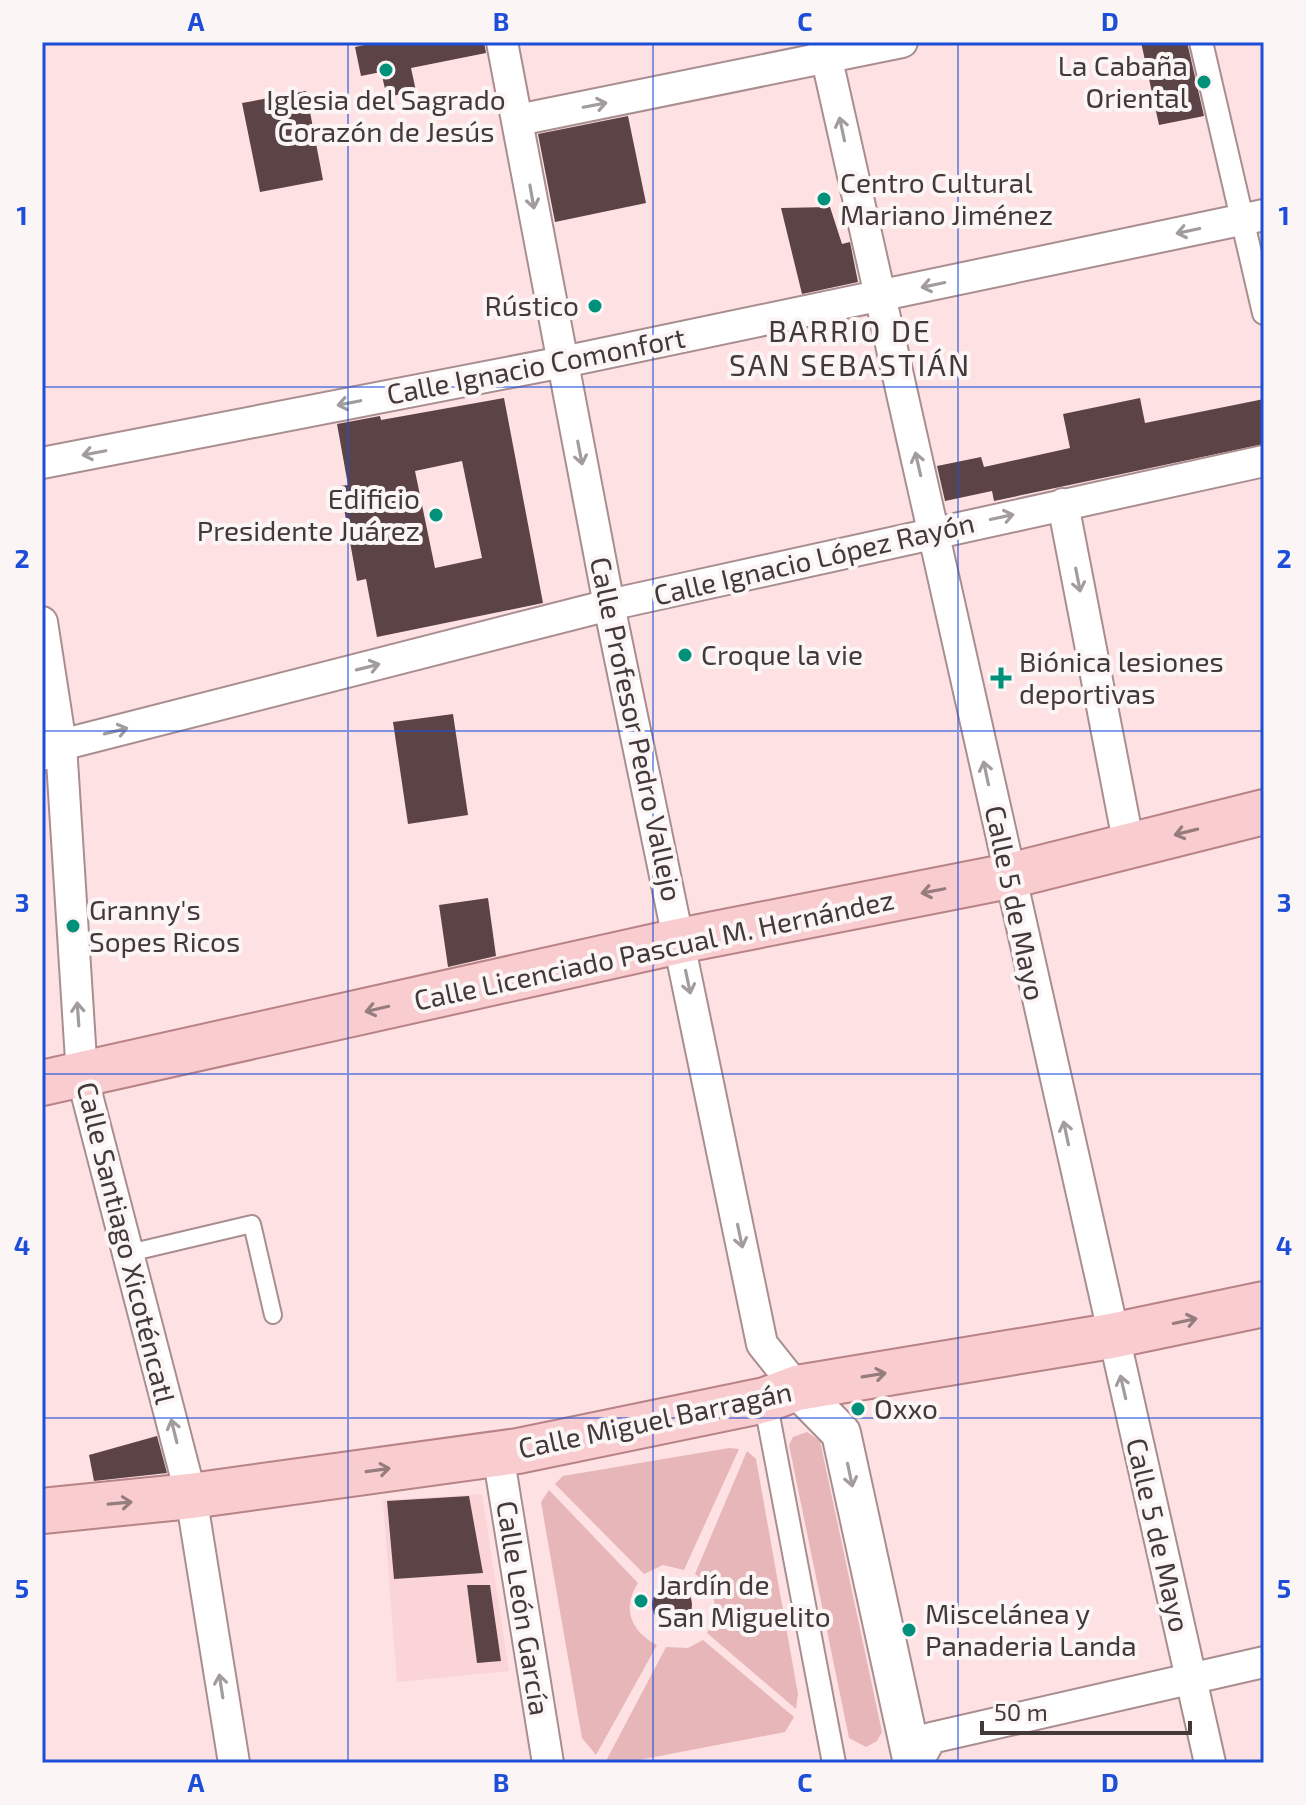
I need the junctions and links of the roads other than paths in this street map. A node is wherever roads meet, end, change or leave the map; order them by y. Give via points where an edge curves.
1 (502, 42) edge
2 (902, 42) edge
3 (1201, 42) edge
4 (824, 50) edge
5 (518, 120) junction
6 (1253, 218) edge
7 (879, 297) junction
8 (1264, 313) edge
9 (563, 362) junction
10 (1264, 461) edge
11 (42, 463) edge
12 (1063, 504) junction
13 (934, 531) junction
14 (609, 605) junction
15 (42, 622) edge
16 (51, 750) edge
17 (1263, 816) edge
18 (1129, 846) junction
19 (1009, 876) junction
20 (679, 941) junction
21 (62, 1080) edge
22 (129, 1253) junction
23 (1264, 1304) edge
24 (273, 1315) dead end
25 (1111, 1336) junction
26 (781, 1394) junction
27 (498, 1454) junction
28 (191, 1496) junction
29 (42, 1511) edge
30 (1264, 1662) edge
31 (1192, 1678) junction
32 (234, 1763) edge
33 (548, 1763) edge
34 (834, 1763) edge
35 (915, 1763) edge
36 (1210, 1763) edge

1 - 5 street, Calle Profesor Pedro Vallejo
2 - 4 street
3 - 6 street
5 -> 4 street
7 -> 4 street, Calle 5 de Mayo
5 -> 9 street, Calle Profesor Pedro Vallejo
6 -> 7 street, Calle Ignacio Comonfort
6 - 8 street
7 - 9 street, Calle Ignacio Comonfort
13 -> 7 street, Calle 5 de Mayo
9 -> 11 street, Calle Ignacio Comonfort
9 -> 14 street, Calle Profesor Pedro Vallejo
10 - 12 street, Calle Ignacio López Rayón
13 -> 12 street, Calle Ignacio López Rayón
12 -> 18 street
13 - 14 street, Calle Ignacio López Rayón
19 -> 13 street, Calle 5 de Mayo
16 -> 14 street, Calle Ignacio López Rayón
14 - 20 street, Calle Profesor Pedro Vallejo
15 - 16 street, Calle Santiago Xicoténcatl
21 -> 16 street, Calle Santiago Xicoténcatl
17 -> 18 main road, Calle Licenciado Pascual M. Hernández
18 - 19 main road, Calle Licenciado Pascual M. Hernández
19 -> 20 main road, Calle Licenciado Pascual M. Hernández
25 -> 19 street, Calle 5 de Mayo
20 -> 21 main road, Calle Licenciado Pascual M. Hernández
20 -> 26 street, Calle Profesor Pedro Vallejo via 762,1344
21 - 22 street, Calle Santiago Xicoténcatl
22 - 24 lane via 252,1224
28 -> 22 street, Calle Santiago Xicoténcatl
25 -> 23 main road, Calle Miguel Barragán
26 -> 25 main road, Calle Miguel Barragán
31 -> 25 street, Calle 5 de Mayo
26 - 27 main road, Calle Miguel Barragán
26 - 34 street
26 -> 35 street, Calle Profesor Pedro Vallejo via 841,1433
28 -> 27 main road, Calle Miguel Barragán
27 - 33 street, Calle León García
29 -> 28 main road, Calle Miguel Barragán
32 -> 28 street, Calle Santiago Xicoténcatl
30 - 31 street
31 - 35 street via 931,1738
31 - 36 street, Calle 5 de Mayo

